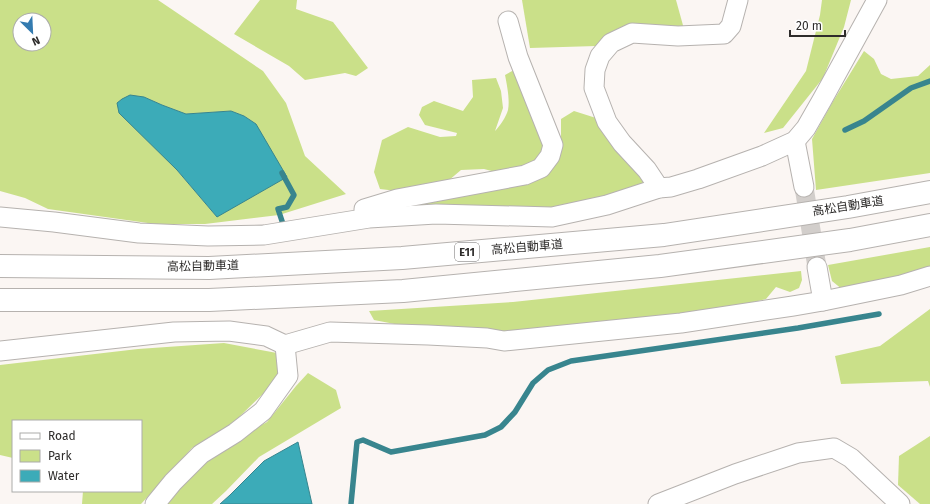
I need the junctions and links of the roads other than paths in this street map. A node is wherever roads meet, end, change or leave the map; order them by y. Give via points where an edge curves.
1 (738, 0) edge
2 (877, 0) edge
3 (508, 21) dead end
4 (795, 141) junction
5 (804, 187) tunnel mouth
6 (659, 188) junction
7 (930, 192) edge
8 (0, 217) edge
9 (365, 218) junction
10 (930, 225) edge
11 (0, 266) edge
12 (817, 267) tunnel mouth
13 (930, 276) edge
14 (0, 300) edge
15 (823, 301) junction
16 (285, 345) junction
17 (0, 351) edge
18 (155, 504) edge
19 (658, 504) edge
20 (900, 504) edge

1 - 6 street via 731,26 724,34 678,36 632,33 611,43 600,56 595,70 594,88 607,122
2 - 4 street via 806,128
3 - 9 street via 518,57 553,145 550,156 541,168 525,175 397,199 364,209
4 - 5 street
4 - 6 street via 698,179
6 - 9 street via 607,205 552,217 436,214
7 - 11 highway, 高松自動車道 / E11 via 664,235 402,258 209,268
8 - 9 street via 138,233 208,236 264,235
10 - 14 highway via 850,240 660,266 403,291 209,300
12 - 15 street
13 - 15 street
15 - 16 street via 681,323 504,341 330,332
16 - 17 street via 266,336 230,331 174,332
16 - 18 street via 288,376 263,411 201,454
19 - 20 street via 798,453 834,448 851,458

